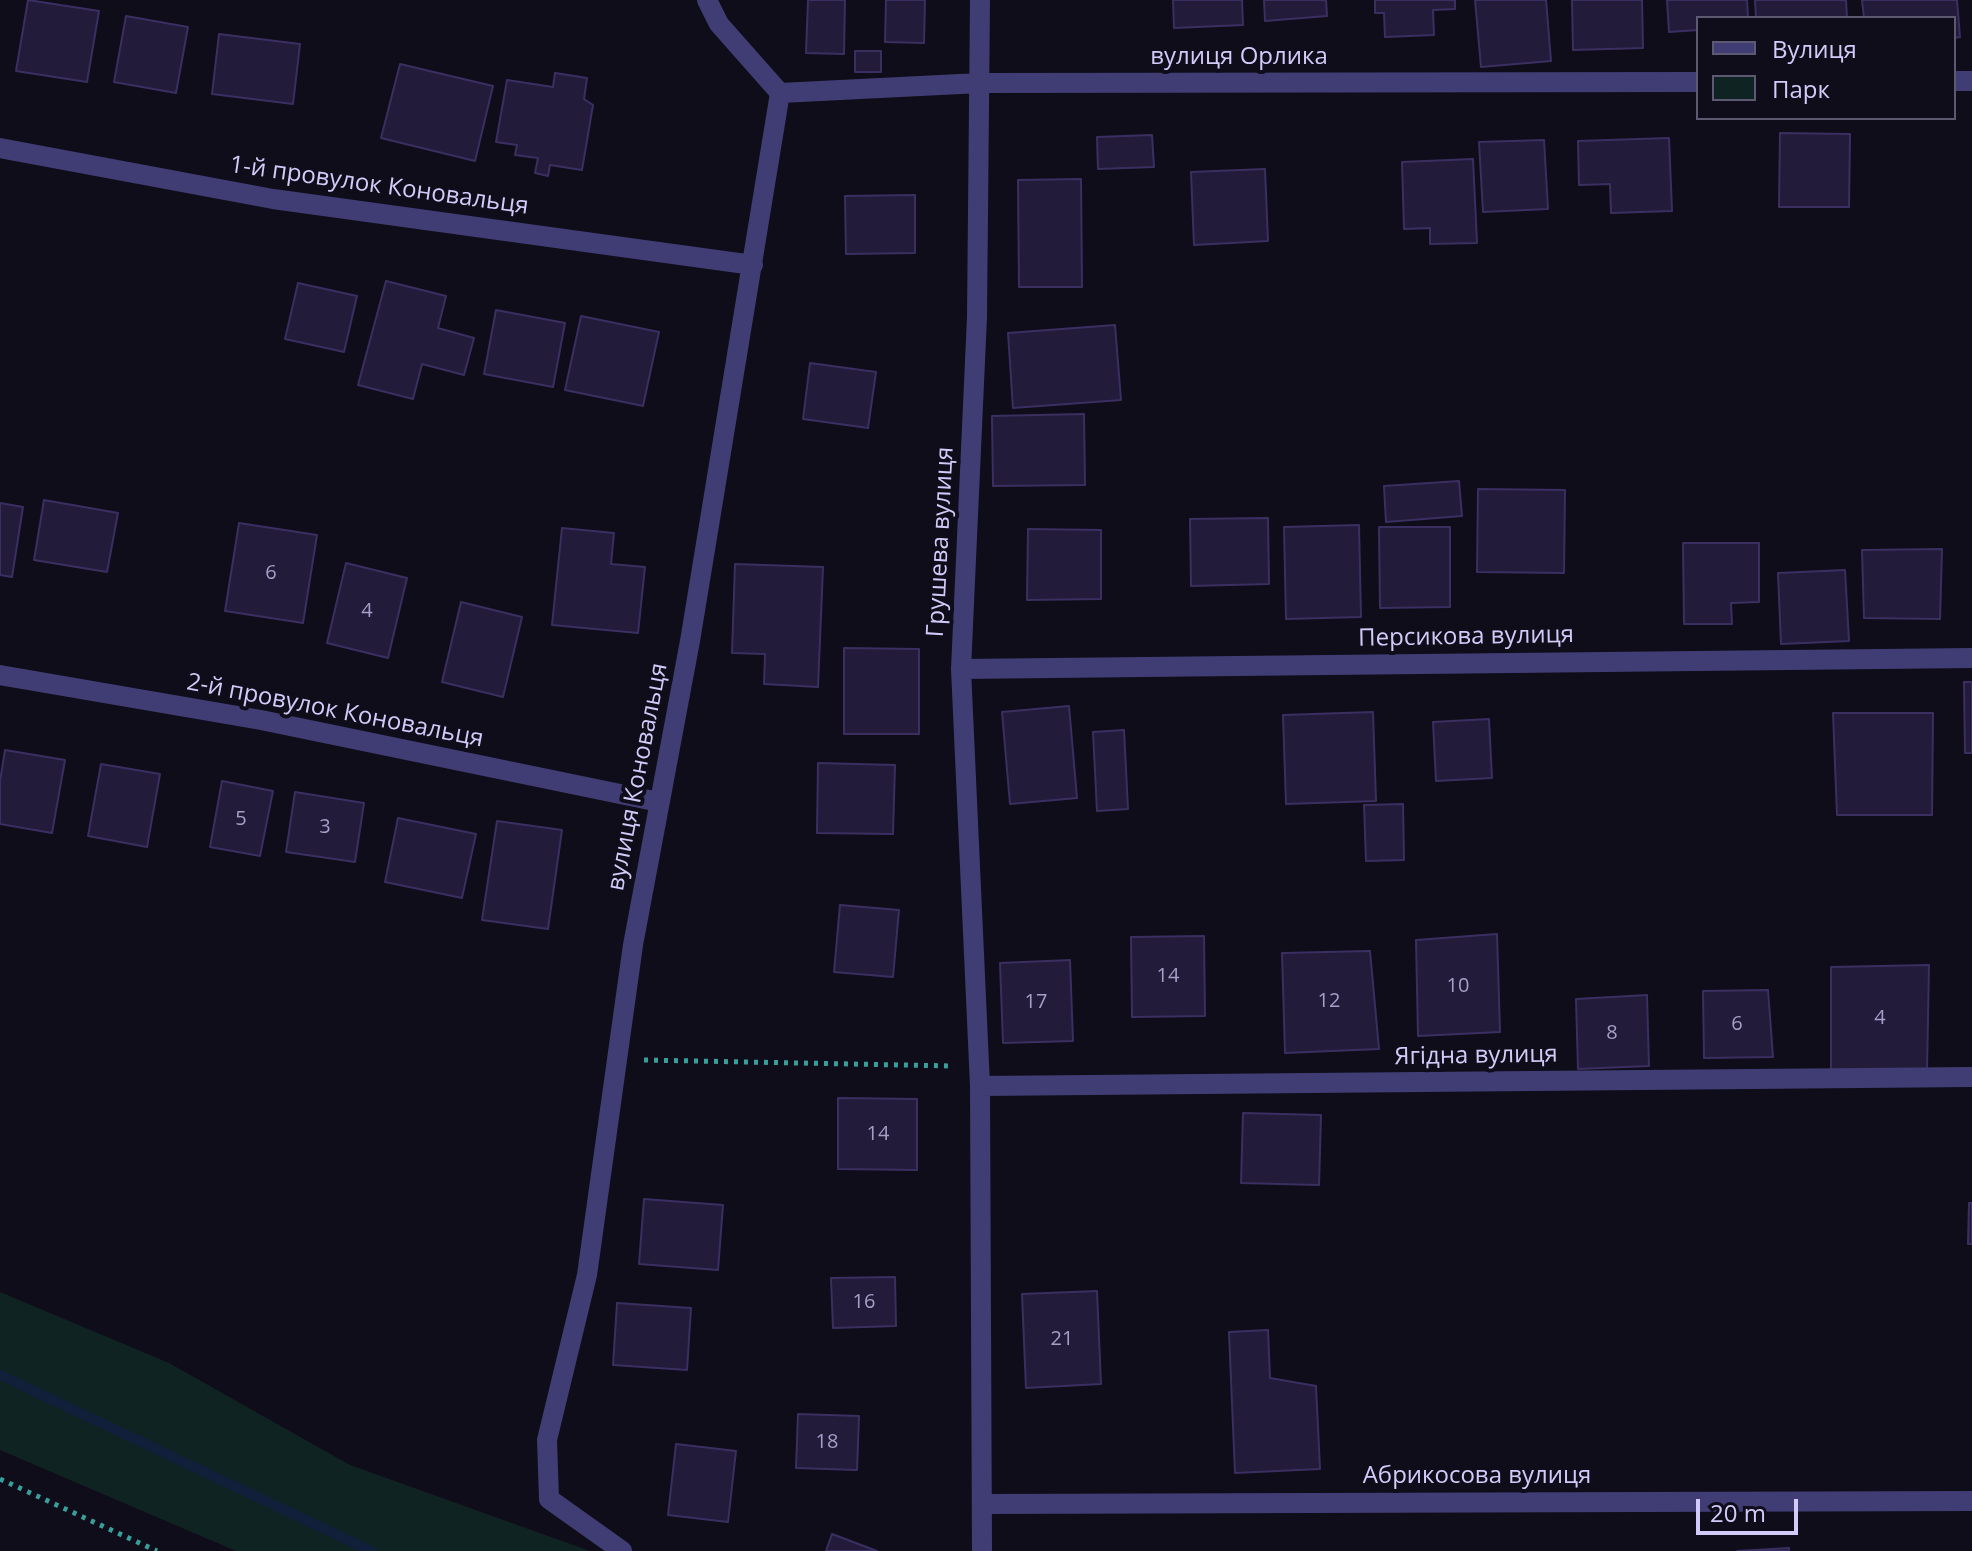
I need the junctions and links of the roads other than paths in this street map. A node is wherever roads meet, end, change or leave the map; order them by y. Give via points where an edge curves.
1 (707, 0) edge
2 (980, 0) edge
3 (1696, 82) edge
4 (980, 83) junction
5 (780, 93) junction
6 (0, 148) edge
7 (753, 265) junction
8 (1972, 658) edge
9 (961, 669) junction
10 (0, 675) edge
11 (659, 802) junction
12 (980, 1076) junction
13 (1972, 1077) edge
14 (1972, 1501) edge
15 (982, 1504) junction
16 (622, 1551) edge
17 (982, 1551) edge

1 - 5 street via 719,24
2 - 4 street, Грушева вулиця
3 - 4 street, вулиця Орлика
4 - 5 street, вулиця Орлика
4 - 9 street, Грушева вулиця via 977,317
5 - 7 street, вулиця Коновальця
6 - 7 street, 1-й провулок Коновальця via 273,199
7 - 11 street, вулиця Коновальця
8 - 9 street, Персикова вулиця
9 - 12 street, Грушева вулиця
10 - 11 street, 2-й провулок Коновальця via 261,720
11 - 16 street, вулиця Коновальця via 633,945 587,1275 547,1440 549,1499
12 - 13 street, Ягідна вулиця
12 - 15 street, Грушева вулиця
14 - 15 street, Абрикосова вулиця
15 - 17 street, Грушева вулиця

